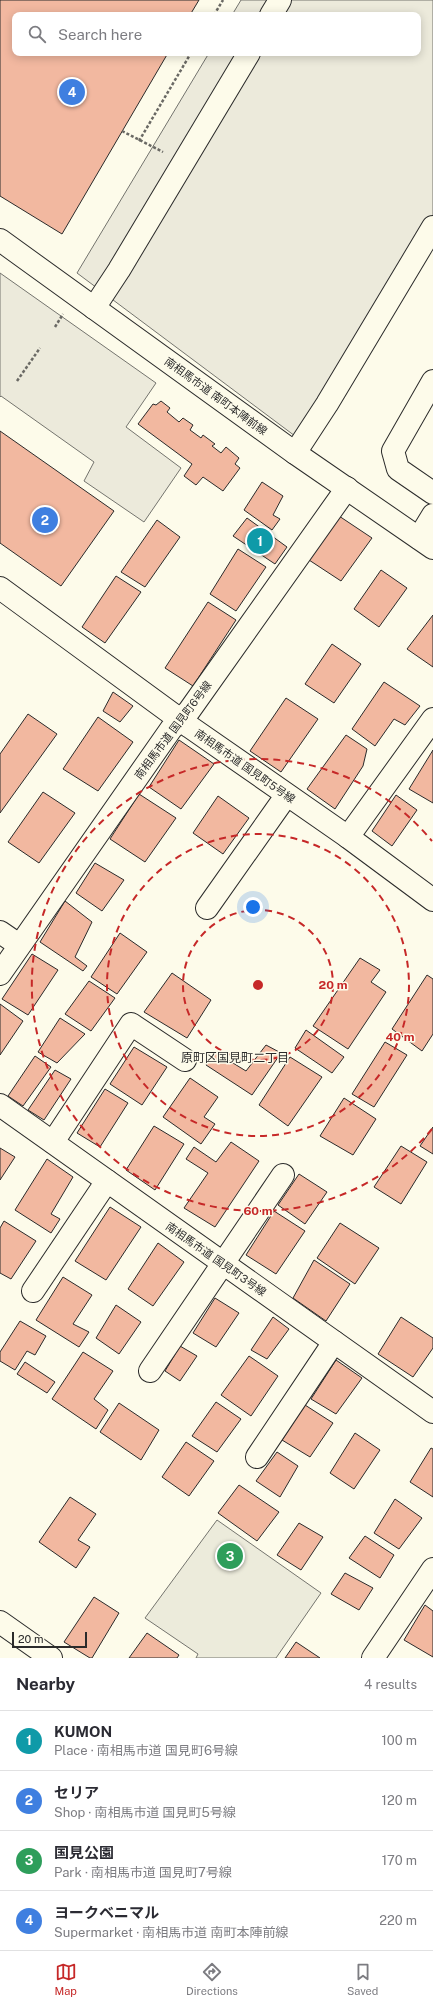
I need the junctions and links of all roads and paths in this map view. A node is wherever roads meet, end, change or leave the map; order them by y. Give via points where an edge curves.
1 (223, 0) edge
2 (280, 0) edge
3 (216, 12) edge
4 (273, 12) edge
5 (189, 56) edge
6 (247, 56) edge
7 (122, 131) dead end
8 (139, 141) junction
9 (166, 151) dead end
10 (433, 227) edge
11 (0, 240) edge
12 (68, 308) dead end
13 (94, 308) junction
14 (55, 327) dead end
15 (40, 348) dead end
16 (17, 381) dead end
17 (433, 381) edge
18 (295, 453) junction
19 (347, 488) junction
20 (433, 493) edge
21 (433, 515) edge
22 (426, 543) edge
23 (0, 588) edge
24 (433, 719) edge
25 (180, 720) junction
26 (286, 796) junction
27 (348, 837) junction
28 (433, 900) edge
29 (208, 908) dead end
30 (0, 932) edge
31 (19, 945) junction
32 (0, 974) edge
33 (185, 1060) dead end
34 (0, 1105) edge
35 (53, 1142) junction
36 (283, 1175) dead end
37 (107, 1181) junction
38 (223, 1264) junction
39 (33, 1292) dead end
40 (334, 1342) junction
41 (150, 1371) dead end
42 (433, 1412) edge
43 (257, 1457) dead end
44 (433, 1570) edge
45 (0, 1622) edge
46 (38, 1654) edge
47 (373, 1658) edge

1 - 3 path
2 - 4 street
5 - 8 path
6 - 13 street via 120,270
7 - 8 path
8 - 9 path via 160,152
10 - 18 street
11 - 13 street, 南相馬市道 南町本陣前線
12 - 14 path
13 - 18 street, 南相馬市道 南町本陣前線
15 - 16 path
17 - 20 street via 393,451 398,469
18 - 19 street, 南相馬市道 南町本陣前線
19 - 22 street, 南相馬市道 南町本陣前線
19 - 25 street, 南相馬市道 国見町6号線 via 189,711
21 - 22 street
23 - 25 street, 南相馬市道 国見町5号線
24 - 27 street
25 - 26 street, 南相馬市道 国見町5号線
25 - 31 street, 南相馬市道 国見町6号線
26 - 27 street, 南相馬市道 国見町5号線
26 - 29 street
27 - 28 street, 南相馬市道 国見町5号線
30 - 31 street
31 - 32 street, 南相馬市道 国見町6号線
33 - 35 street via 131,1024
34 - 35 street, 南相馬市道 国見町3号線
35 - 37 street, 南相馬市道 国見町3号線
36 - 38 street
37 - 38 street, 南相馬市道 国見町3号線
37 - 39 street
38 - 40 street, 南相馬市道 国見町3号線
38 - 41 street
40 - 42 street, 南相馬市道 国見町3号線
40 - 43 street
44 - 47 street
45 - 46 street

